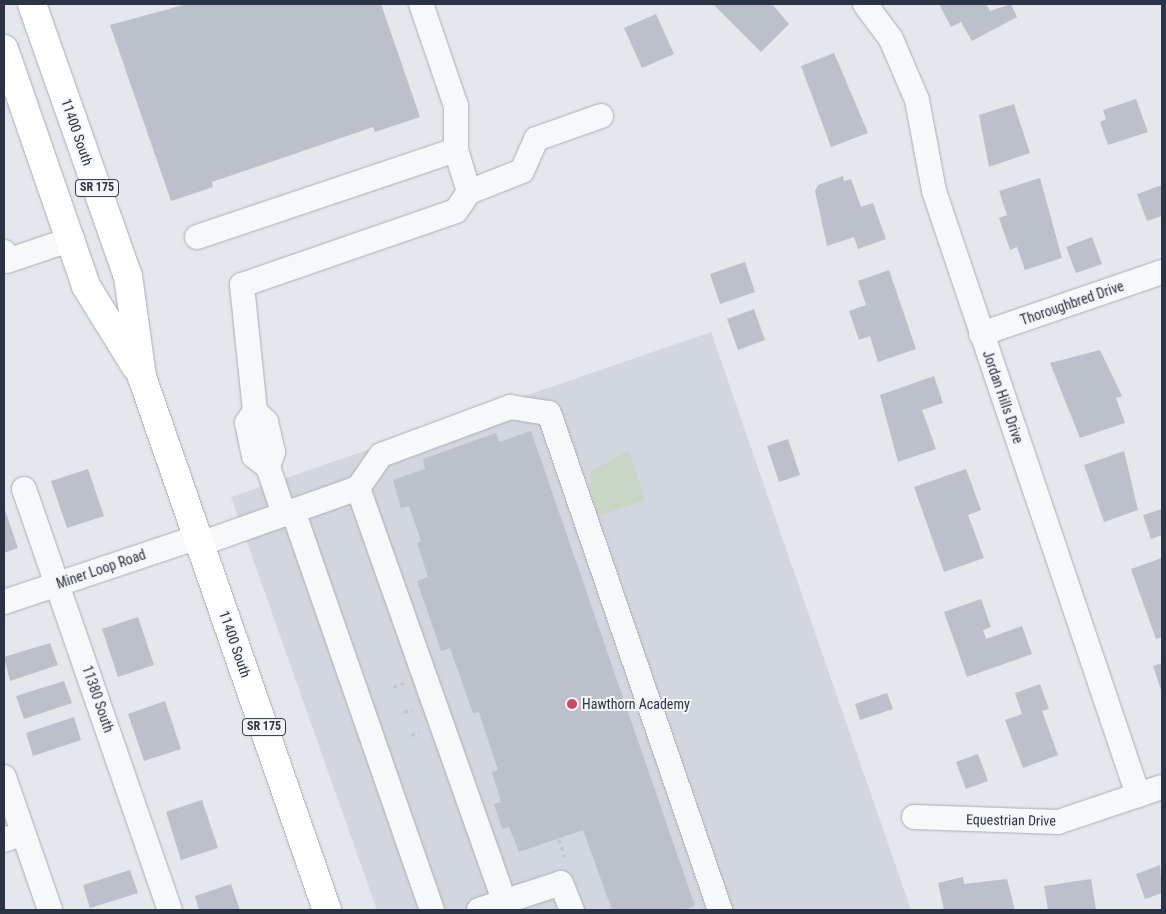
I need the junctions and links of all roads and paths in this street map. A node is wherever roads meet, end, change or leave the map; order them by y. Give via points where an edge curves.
1 (32, 4) edge
2 (421, 4) edge
3 (865, 4) edge
4 (4, 49) edge
5 (602, 116) dead end
6 (456, 150) junction
7 (469, 192) junction
8 (197, 237) dead end
9 (72, 239) junction
10 (5, 259) edge
11 (1162, 272) edge
12 (981, 334) junction
13 (142, 377) junction
14 (358, 488) junction
15 (24, 489) dead end
16 (288, 513) junction
17 (199, 541) junction
18 (59, 584) junction
19 (4, 602) edge
20 (4, 776) edge
21 (1162, 786) edge
22 (1138, 795) junction
23 (914, 817) dead end
24 (13, 836) edge
25 (558, 839) dead end
26 (565, 857) dead end
27 (504, 901) junction
28 (431, 908) edge
29 (50, 910) edge
30 (170, 910) edge
31 (327, 910) edge
32 (478, 910) edge
33 (572, 910) edge
34 (720, 910) edge

1 - 13 main road, 11400 South / SR 175 via 128,276
2 - 6 street via 456,106
3 - 12 street, Jordan Hills Drive via 891,38 917,100 934,191
4 - 9 main road, 11400 South / SR 175
5 - 7 street via 536,139 522,172
6 - 7 street
6 - 8 street
7 - 16 street via 456,211 242,285 255,411 266,422 273,452 268,467
9 - 10 street
9 - 13 main road, 11400 South / SR 175 via 86,286
11 - 12 street, Thoroughbred Drive
12 - 22 street, Jordan Hills Drive
13 - 17 main road, 11400 South / SR 175
14 - 16 street, Miner Loop Road
14 - 27 street
14 - 34 street via 381,455 510,407 549,413
15 - 18 street, 11380 South
16 - 17 street, Miner Loop Road
16 - 28 street
17 - 18 street, Miner Loop Road
17 - 31 main road, 11400 South / SR 175
18 - 19 street, Miner Loop Road
18 - 30 street, 11380 South
20 - 24 street
21 - 22 street, Equestrian Drive
22 - 23 street, Equestrian Drive via 1058,822
24 - 29 street
25 - 26 path
27 - 32 street
27 - 33 street via 561,883

